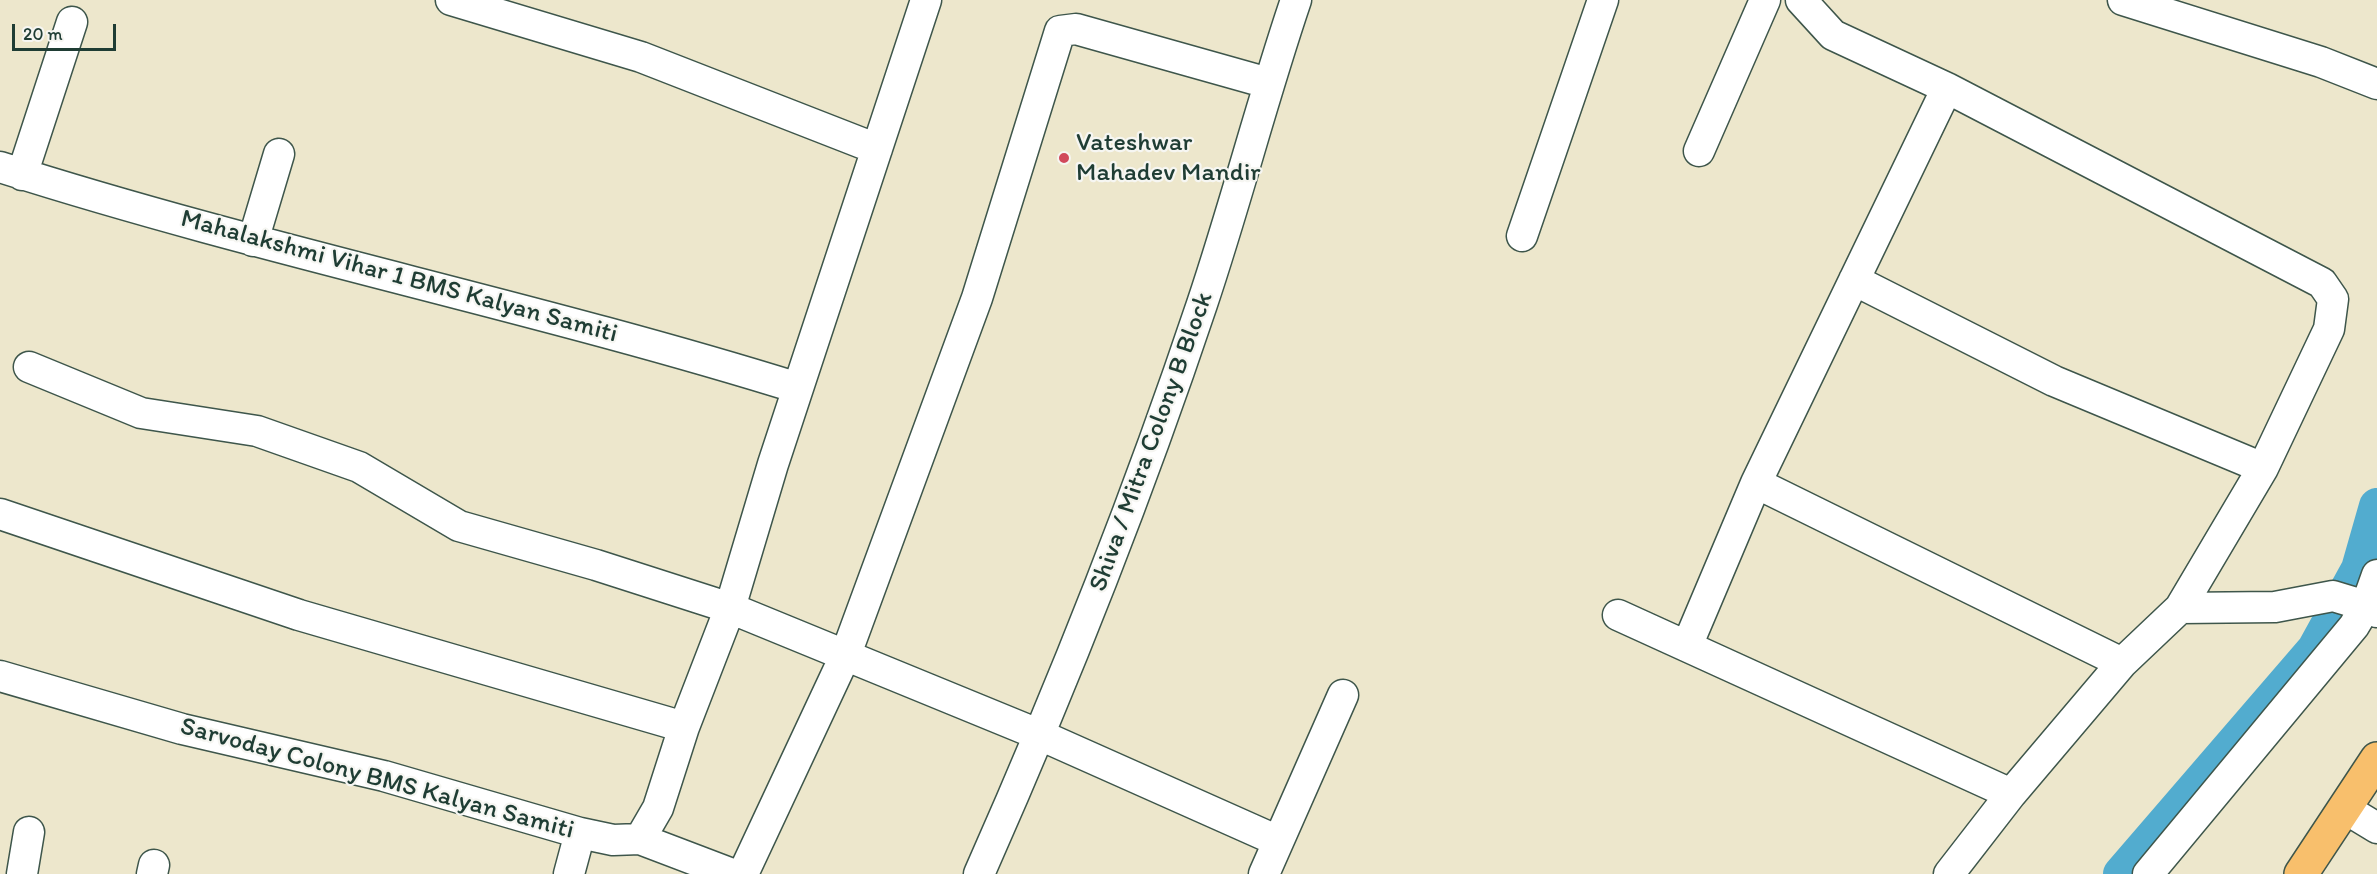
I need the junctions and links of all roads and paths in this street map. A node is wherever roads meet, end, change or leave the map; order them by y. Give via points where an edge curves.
1 (450, 0) edge
2 (926, 0) edge
3 (1296, 0) edge
4 (1603, 0) edge
5 (1765, 0) edge
6 (1801, 0) edge
7 (2122, 0) edge
8 (72, 22) dead end
9 (1268, 83) junction
10 (2377, 84) edge
11 (1947, 88) junction
12 (877, 149) junction
13 (1699, 151) dead end
14 (279, 154) dead end
15 (11, 171) edge
16 (1522, 236) dead end
17 (253, 241) junction
18 (1854, 280) junction
19 (29, 366) dead end
20 (798, 388) junction
21 (2263, 468) junction
22 (1756, 483) junction
23 (0, 514) edge
24 (2377, 575) edge
25 (2358, 604) edge
26 (730, 608) junction
27 (2180, 608) junction
28 (1618, 615) dead end
29 (1687, 646) junction
30 (846, 654) junction
31 (2122, 663) junction
32 (0, 676) edge
33 (1343, 695) dead end
34 (684, 728) junction
35 (1040, 735) junction
36 (2377, 759) edge
37 (2011, 794) junction
38 (2344, 808) junction
39 (2377, 828) edge
40 (29, 832) dead end
41 (580, 833) junction
42 (640, 838) junction
43 (1278, 841) junction
44 (22, 874) edge
45 (569, 874) edge
46 (732, 874) edge
47 (742, 874) edge
48 (979, 874) edge
49 (1264, 874) edge
50 (1949, 874) edge
51 (2148, 874) edge
52 (2301, 874) edge

1 - 12 street via 641,57
2 - 12 street
3 - 9 street, Shiva / Mitra Colony B Block
4 - 16 street
5 - 13 street
6 - 11 street via 1833,35
7 - 10 street via 2321,62
8 - 15 street
9 - 30 street via 1076,28 1060,31 977,298
9 - 35 street, Shiva / Mitra Colony B Block via 1202,305 1099,591
11 - 18 street
11 - 21 street via 2322,284 2333,300 2329,329
12 - 20 street
14 - 17 street
15 - 17 street, Mahalakshmi Vihar 1 BMS Kalyan Samiti
17 - 20 street, Mahalakshmi Vihar 1 BMS Kalyan Samiti via 675,349
18 - 21 street via 2054,381
18 - 22 street
19 - 26 street via 141,413 256,431 359,467 459,526
20 - 26 street
21 - 27 street
22 - 29 street
22 - 31 street
23 - 34 street via 299,615
24 - 25 street
25 - 27 street
25 - 51 street via 2354,626
26 - 30 street
26 - 34 street
27 - 31 street
28 - 29 street
29 - 37 street
30 - 35 street
30 - 47 street
31 - 37 street
32 - 41 street, Sarvoday Colony BMS Kalyan Samiti via 182,729 384,776
33 - 43 street
34 - 42 street via 658,808
35 - 43 street
35 - 48 street, Shiva / Mitra Colony B Block
36 - 38 main road
37 - 50 street
38 - 39 street
38 - 52 main road
40 - 44 street
41 - 42 street, Sarvoday Colony BMS Kalyan Samiti via 614,840
41 - 45 street
42 - 46 street
43 - 49 street

